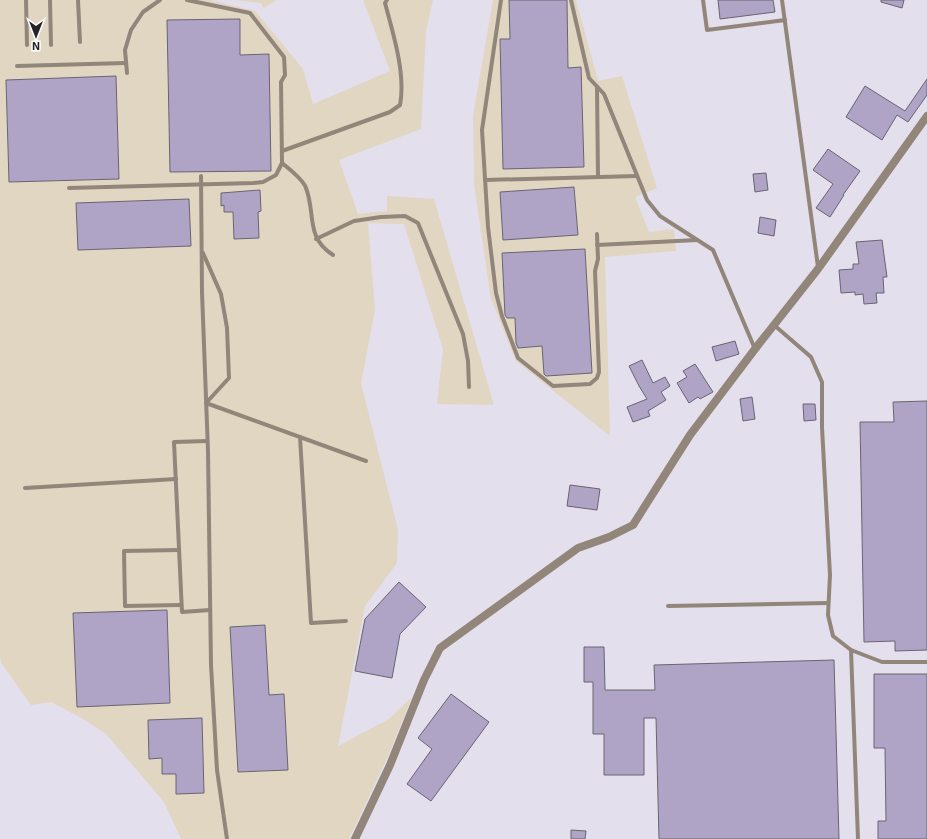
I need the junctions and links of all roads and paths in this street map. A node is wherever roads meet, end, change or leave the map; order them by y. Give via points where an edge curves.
1 (26, 0) edge
2 (50, 0) edge
3 (78, 0) edge
4 (160, 0) edge
5 (187, 0) edge
6 (387, 0) edge
7 (501, 0) edge
8 (571, 0) edge
9 (703, 0) edge
10 (782, 0) edge
11 (785, 20) junction
12 (80, 42) dead end
13 (26, 44) dead end
14 (51, 45) dead end
15 (126, 63) junction
16 (17, 66) dead end
17 (127, 73) dead end
18 (597, 87) junction
19 (927, 116) edge
20 (282, 151) junction
21 (282, 163) junction
22 (202, 176) dead end
23 (637, 176) junction
24 (598, 177) junction
25 (485, 180) junction
26 (202, 185) junction
27 (69, 188) dead end
28 (597, 234) dead end
29 (316, 239) junction
30 (697, 240) junction
31 (598, 245) junction
32 (202, 251) junction
33 (333, 255) dead end
34 (818, 270) junction
35 (774, 325) junction
36 (755, 349) junction
37 (469, 387) dead end
38 (206, 403) junction
39 (300, 437) junction
40 (207, 441) junction
41 (366, 461) dead end
42 (176, 479) junction
43 (24, 488) dead end
44 (179, 550) junction
45 (828, 603) junction
46 (181, 605) junction
47 (668, 606) dead end
48 (210, 610) junction
49 (346, 621) dead end
50 (851, 650) junction
51 (927, 662) edge
52 (227, 839) edge
53 (355, 839) edge
54 (858, 839) edge

1 - 13 lane
2 - 14 lane
3 - 12 lane
4 - 15 lane via 143,12 131,30 125,50
5 - 20 lane via 250,13 284,57 285,75 281,82
6 - 20 lane via 385,3 397,50 402,93 400,105 390,112
7 - 25 lane via 482,130
8 - 18 lane via 589,78
9 - 11 lane via 707,30
10 - 11 lane
11 - 34 lane
15 - 16 lane
15 - 17 lane
18 - 23 lane via 604,94
18 - 24 lane
19 - 34 street
20 - 21 lane
21 - 26 lane via 276,175 263,182
21 - 29 lane via 306,186
22 - 26 lane
23 - 24 lane
23 - 30 lane via 647,200 660,216
24 - 25 lane
25 - 31 lane via 496,293 502,316 518,358 553,386 590,384 599,372 595,271
26 - 27 lane
26 - 32 lane
28 - 31 lane
29 - 33 lane via 324,250
29 - 37 lane via 354,221 405,216 418,223 463,334
30 - 31 lane
30 - 36 lane via 713,250
32 - 38 lane
32 - 38 lane via 221,294 227,328 229,378
34 - 35 street
35 - 36 street
35 - 45 lane via 810,357 822,382 830,575
36 - 53 street via 690,435 633,525 578,548 440,648
38 - 39 lane
38 - 40 lane
39 - 41 lane
39 - 49 lane via 311,622
40 - 42 lane via 174,442
40 - 48 lane
42 - 43 lane
42 - 44 lane
44 - 46 lane
44 - 46 lane via 124,551 125,606
45 - 47 lane
45 - 50 lane via 833,636
46 - 48 lane via 182,612
48 - 52 lane via 218,770
50 - 51 lane via 882,662
50 - 54 lane

